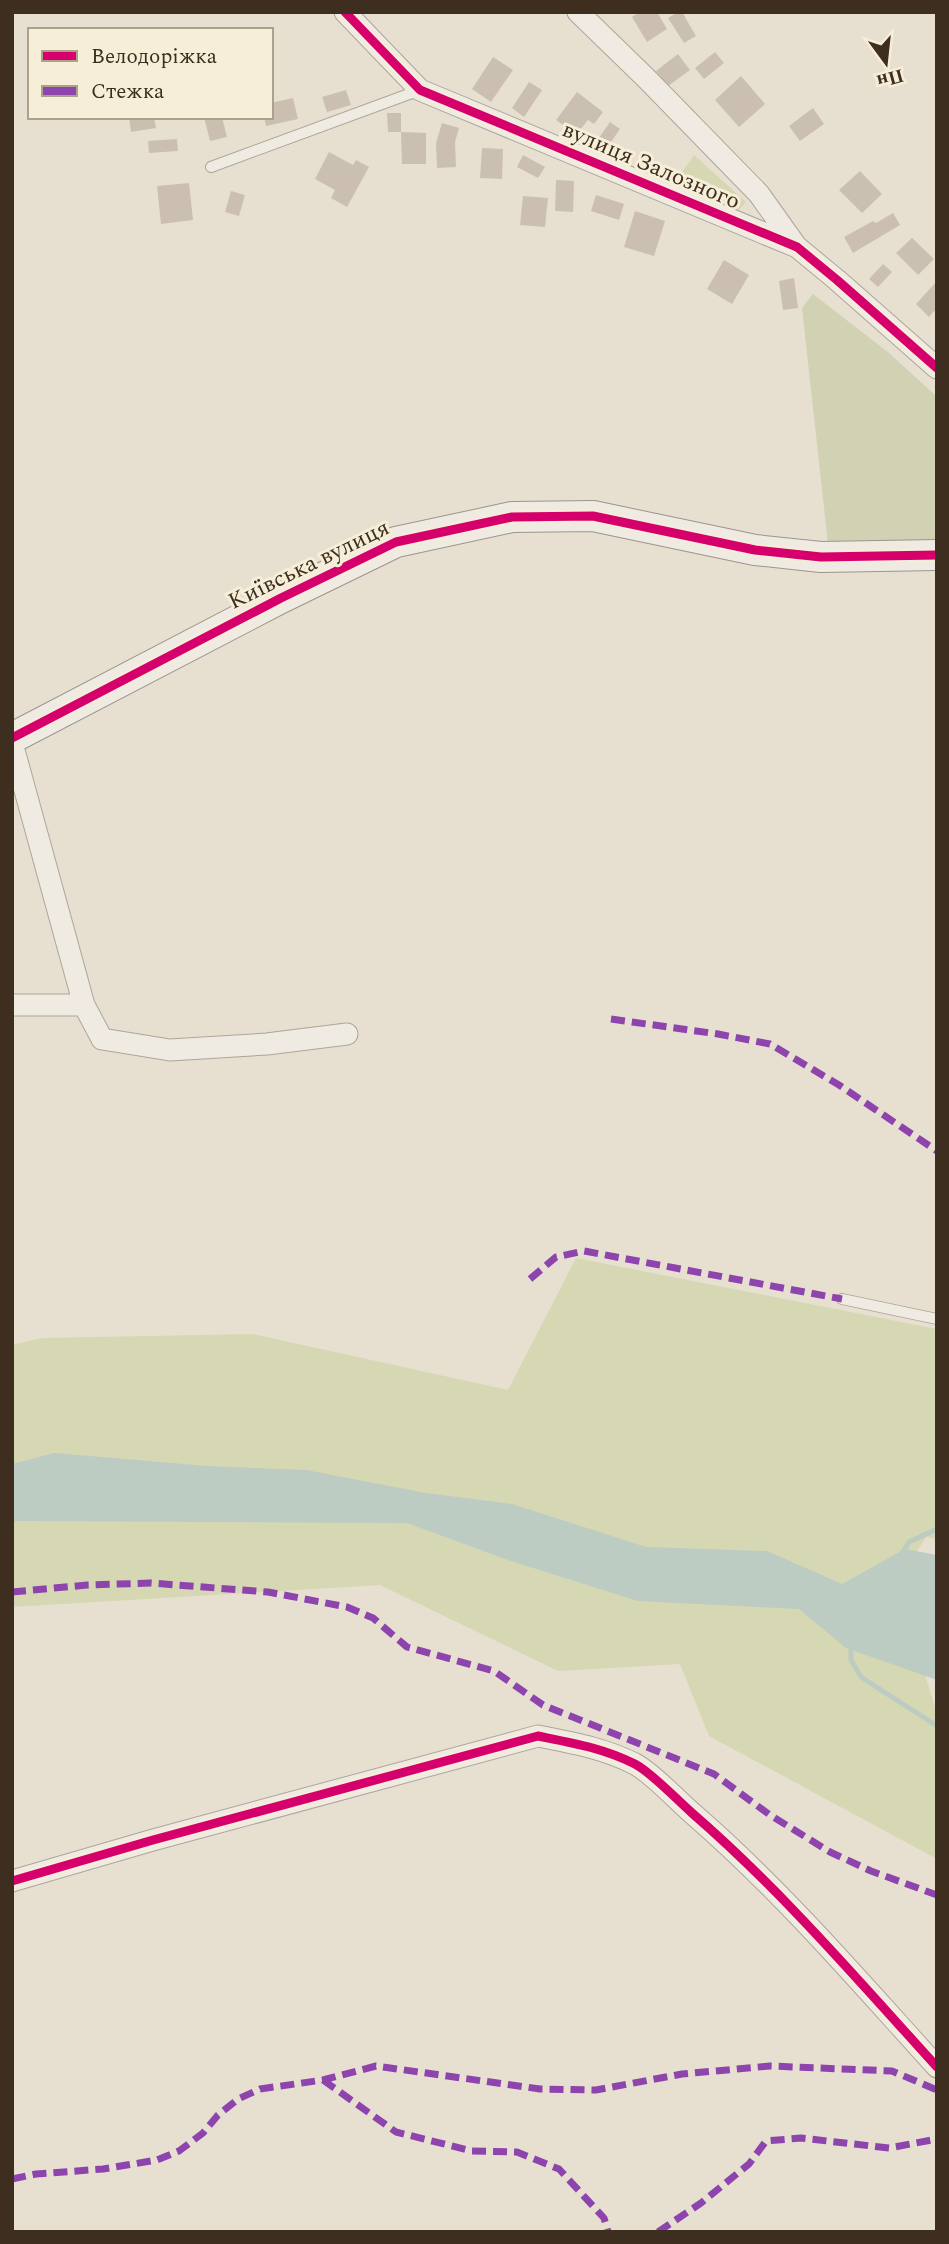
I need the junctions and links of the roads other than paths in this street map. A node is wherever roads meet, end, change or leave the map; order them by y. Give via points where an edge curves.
1 (345, 12) edge
2 (578, 12) edge
3 (420, 90) junction
4 (211, 167) dead end
5 (797, 247) junction
6 (937, 368) edge
7 (937, 555) edge
8 (12, 738) edge
9 (12, 743) edge
10 (12, 1005) edge
11 (84, 1005) junction
12 (347, 1034) dead end
13 (842, 1298) dead end
14 (937, 1320) edge
15 (12, 1881) edge
16 (937, 2067) edge

1 - 3 street, вулиця Залозного
2 - 5 street via 758,194
3 - 4 lane
3 - 5 street, вулиця Залозного
5 - 6 street, вулиця Залозного
7 - 8 street, Київська вулиця via 821,557 755,550 593,516 512,517 396,542
9 - 11 street
10 - 11 street
11 - 12 street via 102,1039 170,1049
13 - 14 lane
15 - 16 street via 538,1736 594,1746 638,1766 705,1824 819,1937

